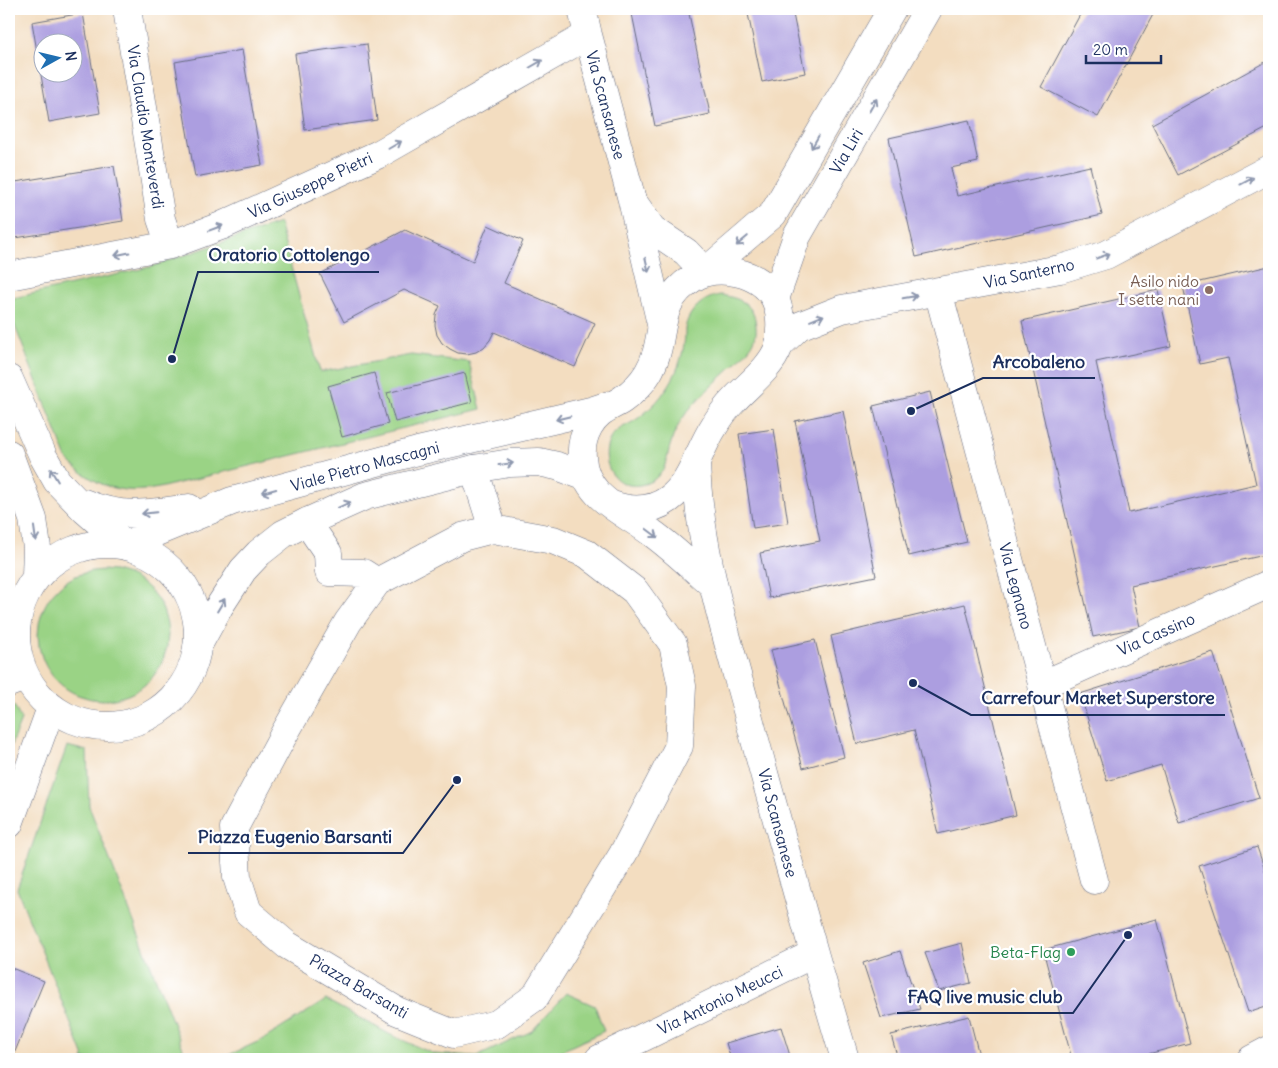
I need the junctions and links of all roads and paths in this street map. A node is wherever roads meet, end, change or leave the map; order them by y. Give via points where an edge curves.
1 (127, 9) edge
2 (582, 9) edge
3 (892, 9) edge
4 (928, 9) edge
5 (588, 35) junction
6 (1269, 169) edge
7 (632, 200) junction
8 (170, 245) junction
9 (705, 272) junction
10 (9, 276) edge
11 (938, 291) junction
12 (775, 299) junction
13 (661, 324) junction
14 (779, 345) junction
15 (9, 379) edge
16 (610, 405) junction
17 (9, 454) edge
18 (696, 460) junction
19 (474, 469) junction
20 (586, 477) junction
21 (70, 495) junction
22 (232, 501) junction
23 (612, 505) junction
24 (307, 522) junction
25 (493, 529) junction
26 (126, 545) junction
27 (36, 576) junction
28 (377, 582) junction
29 (1269, 584) edge
30 (713, 585) junction
31 (12, 632) edge
32 (197, 647) junction
33 (17, 680) edge
34 (1042, 685) junction
35 (51, 708) junction
36 (9, 824) edge
37 (1094, 880) dead end
38 (813, 954) junction
39 (1269, 1050) edge
40 (599, 1059) edge
41 (845, 1059) edge
42 (1252, 1059) edge

1 - 8 main road, Via Claudio Monteverdi via 161,219
2 - 5 main road, Via Scansanese
3 -> 9 main road, Via Liri via 773,214
12 -> 4 main road, Via Liri via 796,236
5 - 7 main road, Via Scansanese
8 -> 5 main road, Via Giuseppe Pietri via 221,226 379,154
11 -> 6 main road, Via Santerno via 1060,269 1106,255
7 - 9 main road, Via Scansanese via 652,228 686,252
7 -> 13 main road, Via Scansanese
8 -> 10 main road, Via Giuseppe Pietri
9 - 12 main road via 721,270 745,274 763,284
9 - 13 main road, Via Scansanese via 676,293
14 -> 11 main road, Via Santerno via 799,326 842,309
11 - 34 main road, Via Legnano
12 - 14 main road, Via Scansanese via 781,324
13 - 16 main road, Via Scansanese via 657,354 643,380 622,400
14 - 18 main road, Via Scansanese via 772,360 713,427
21 -> 15 main road, Viale Pietro Mascagni via 56,481
16 - 20 main road, Via Scansanese via 594,419 584,436 582,464
16 -> 22 main road, Viale Pietro Mascagni via 418,451
17 -> 27 main road, Viale Pietro Mascagni via 33,519
18 - 23 main road, Via Scansanese via 679,490 660,505 635,510
18 - 30 main road, Via Scansanese via 700,519
19 -> 20 main road, Viale Pietro Mascagni via 539,462
24 -> 19 main road, Viale Pietro Mascagni via 365,496
19 - 25 main road
20 - 23 main road, Via Scansanese via 601,498
22 -> 21 main road via 131,514 100,509
21 - 26 main road, Viale Pietro Mascagni
22 - 26 main road, Viale Pietro Mascagni
23 -> 30 main road, Via Scansanese via 652,532
24 - 28 main road via 328,553 328,572 363,573
32 -> 24 main road, Viale Pietro Mascagni via 243,570 282,534
25 - 28 main road, Piazza Barsanti via 462,537
25 - 28 main road, Piazza Barsanti via 554,540 587,554 635,591 673,644 682,686 679,746 623,854 536,997 497,1024 454,1034 397,1011 287,945 248,912 237,877 234,828 348,622
26 - 27 main road, Viale Pietro Mascagni via 101,543 76,548 54,560
26 - 32 main road, Viale Pietro Mascagni via 151,555 173,572 188,594 197,620
27 - 31 main road, Viale Pietro Mascagni via 21,602
29 - 34 main road, Via Cassino
30 - 38 main road, Via Scansanese
31 - 33 main road, Viale Pietro Mascagni via 17,654
32 - 35 main road, Viale Pietro Mascagni via 188,678 168,703 142,720 111,727 79,722
33 - 35 main road, Viale Pietro Mascagni
34 - 37 main road, Via Legnano
35 - 36 main road
38 - 40 main road, Via Antonio Meucci
38 - 41 main road, Via Scansanese
39 - 42 main road

